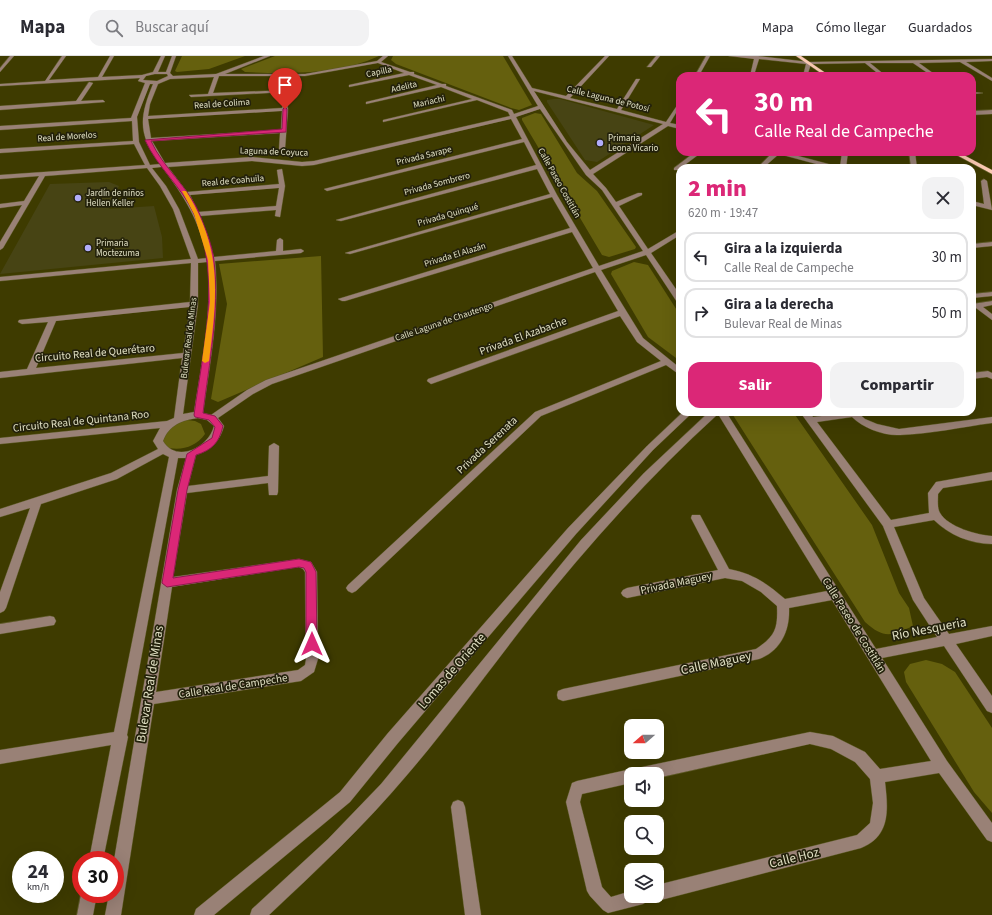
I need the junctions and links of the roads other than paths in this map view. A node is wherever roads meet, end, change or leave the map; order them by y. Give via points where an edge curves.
1 (12, 56) edge
2 (64, 56) edge
3 (112, 56) edge
4 (163, 56) edge
5 (174, 56) edge
6 (256, 56) edge
7 (268, 56) edge
8 (386, 56) edge
9 (510, 56) edge
10 (607, 56) edge
11 (658, 56) edge
12 (708, 56) edge
13 (731, 56) edge
14 (775, 56) edge
15 (798, 56) edge
16 (858, 56) edge
17 (906, 56) edge
18 (757, 57) junction
19 (779, 57) edge
20 (955, 57) edge
21 (992, 57) edge
22 (992, 60) edge
23 (913, 61) junction
24 (962, 61) junction
25 (378, 62) junction
26 (807, 62) junction
27 (865, 62) junction
28 (234, 64) junction
29 (243, 66) junction
30 (649, 66) dead end
31 (0, 71) edge
32 (698, 71) dead end
33 (753, 72) edge
34 (806, 72) edge
35 (822, 72) edge
36 (879, 72) edge
37 (929, 72) edge
38 (155, 73) junction
39 (412, 73) junction
40 (169, 75) junction
41 (217, 75) junction
42 (288, 76) junction
43 (141, 78) junction
44 (99, 79) junction
45 (638, 80) dead end
46 (992, 80) edge
47 (46, 82) junction
48 (152, 82) junction
49 (91, 83) junction
50 (0, 85) edge
51 (444, 85) junction
52 (351, 86) dead end
53 (0, 88) edge
54 (531, 89) junction
55 (976, 93) edge
56 (981, 93) dead end
57 (210, 95) junction
58 (191, 96) dead end
59 (560, 96) junction
60 (567, 98) junction
61 (477, 99) junction
62 (103, 101) dead end
63 (538, 101) junction
64 (77, 103) junction
65 (368, 103) dead end
66 (541, 107) junction
67 (0, 108) edge
68 (676, 109) edge
69 (618, 111) junction
70 (992, 112) edge
71 (976, 113) edge
72 (512, 117) junction
73 (145, 118) junction
74 (134, 119) junction
75 (385, 121) dead end
76 (667, 124) junction
77 (676, 126) edge
78 (0, 128) edge
79 (284, 131) junction
80 (148, 140) junction
81 (525, 140) junction
82 (136, 142) junction
83 (0, 150) edge
84 (282, 150) dead end
85 (694, 156) edge
86 (773, 156) edge
87 (792, 156) edge
88 (962, 156) edge
89 (164, 164) junction
90 (683, 164) edge
91 (764, 164) edge
92 (823, 164) edge
93 (148, 166) junction
94 (540, 166) junction
95 (280, 170) dead end
96 (992, 172) edge
97 (44, 173) junction
98 (588, 174) junction
99 (0, 177) edge
100 (984, 181) dead end
101 (282, 186) junction
102 (327, 189) dead end
103 (185, 194) junction
104 (640, 194) dead end
105 (554, 195) junction
106 (26, 203) junction
107 (976, 204) edge
108 (0, 206) edge
109 (616, 206) junction
110 (990, 207) edge
111 (279, 208) junction
112 (197, 214) junction
113 (278, 216) dead end
114 (339, 220) dead end
115 (574, 229) junction
116 (676, 234) edge
117 (2, 239) edge
118 (280, 240) dead end
119 (992, 244) edge
120 (976, 246) edge
121 (0, 248) edge
122 (301, 251) dead end
123 (648, 252) junction
124 (279, 253) junction
125 (348, 253) dead end
126 (211, 260) junction
127 (195, 261) junction
128 (598, 269) junction
129 (0, 279) edge
130 (676, 292) edge
131 (992, 294) edge
132 (976, 296) edge
133 (342, 299) dead end
134 (992, 303) edge
135 (194, 304) junction
136 (976, 305) edge
137 (976, 306) edge
138 (623, 312) junction
139 (992, 318) edge
140 (53, 319) junction
141 (22, 322) dead end
142 (188, 355) junction
143 (666, 362) junction
144 (676, 369) edge
145 (31, 371) junction
146 (0, 375) edge
147 (976, 376) edge
148 (992, 376) edge
149 (431, 381) dead end
150 (198, 415) junction
151 (684, 416) edge
152 (709, 416) edge
153 (723, 416) edge
154 (808, 416) edge
155 (857, 416) edge
156 (212, 418) junction
157 (178, 419) junction
158 (992, 420) edge
159 (168, 424) junction
160 (1, 443) edge
161 (274, 446) dead end
162 (169, 452) junction
163 (192, 454) junction
164 (992, 476) edge
165 (273, 479) junction
166 (182, 490) junction
167 (272, 492) dead end
168 (37, 502) junction
169 (0, 512) edge
170 (936, 516) junction
171 (696, 518) dead end
172 (888, 524) junction
173 (992, 540) edge
174 (724, 573) junction
175 (167, 583) junction
176 (352, 588) dead end
177 (628, 593) dead end
178 (834, 595) junction
179 (783, 604) junction
180 (0, 608) edge
181 (50, 621) dead end
182 (0, 629) edge
183 (992, 631) edge
184 (945, 640) junction
185 (872, 654) junction
186 (563, 695) dead end
187 (148, 699) junction
188 (992, 707) edge
189 (121, 737) junction
190 (0, 757) edge
191 (942, 766) junction
192 (664, 769) edge
193 (877, 776) junction
194 (624, 778) edge
195 (458, 807) dead end
196 (992, 835) edge
197 (98, 851) edge
198 (664, 891) edge
199 (624, 901) edge
200 (87, 903) edge
201 (85, 915) edge
202 (113, 915) edge
203 (202, 915) edge
204 (258, 915) edge
205 (473, 915) edge

1 - 31 street
2 - 47 street
3 - 44 street
4 - 38 street
5 - 40 street
6 - 28 street
7 - 29 street
8 - 25 street
9 - 54 street
10 - 60 street
11 - 30 street
12 - 32 street
13 - 18 street
14 - 19 street
15 - 26 main road
16 - 27 street
17 - 23 street
18 - 19 street
18 - 33 street
19 - 26 street
20 - 21 street
20 - 23 street
22 - 24 street
23 - 24 street
23 - 27 street
23 - 37 street
24 - 46 street
25 - 39 street, Calle Paseo Costitlán
25 - 42 street
26 - 27 street
26 - 34 street
26 - 35 main road
27 - 36 street
28 - 29 street
28 - 40 street via 210,72
29 - 41 street
38 - 40 street
38 - 43 street
39 - 51 street, Calle Paseo Costitlán
39 - 52 street, Capilla
40 - 41 street
40 - 48 street
41 - 42 street
41 - 57 street
42 - 57 street via 287,93
43 - 44 street
43 - 48 street
43 - 49 street
44 - 47 street
45 - 69 street
47 - 50 street
48 - 73 street, Bulevar Real de Minas
48 - 74 street, Bulevar Real de Minas
49 - 53 street
49 - 64 street
51 - 61 street, Calle Paseo Costitlán
51 - 65 street, Adelita
54 - 59 street, Calle Laguna de Potosí
54 - 63 street
55 - 56 street
57 - 58 street
59 - 60 street, Calle Laguna de Potosí
59 - 63 street via 549,96
60 - 69 street, Calle Laguna de Potosí
61 - 72 street, Calle Paseo Costitlán via 510,111
61 - 75 street, Mariachi
62 - 64 street
63 - 66 street
64 - 67 street
66 - 72 street, Laguna de Coyuca
66 - 98 street
68 - 76 street
69 - 76 street, Calle Laguna de Potosí
70 - 71 street
72 - 81 street, Calle Paseo Costitlán
72 - 89 street, Laguna de Coyuca via 314,163 252,159
73 - 79 street, Real de Colima via 285,106
73 - 80 street, Bulevar Real de Minas
74 - 78 street, Real de Morelos
74 - 82 street, Bulevar Real de Minas
76 - 77 street, Calle Laguna de Potosí
76 - 98 street
79 - 80 street
79 - 84 street, Real de Colima
80 - 89 street, Bulevar Real de Minas via 152,150
81 - 94 street, Calle Paseo Costitlán
81 - 102 street, Privada Sarape
82 - 83 street, Real de Morelos
82 - 93 street, Bulevar Real de Minas
85 - 90 street
86 - 91 street
87 - 92 street
88 - 96 main road
89 - 93 street, Laguna de Coyuca
89 - 103 street, Bulevar Real de Minas
93 - 97 street, Laguna de Coyuca
93 - 127 street, Bulevar Real de Minas via 176,209
94 - 105 street, Calle Paseo Costitlán
94 - 114 street, Privada Sombrero
95 - 101 street
97 - 99 street, Laguna de Coyuca
97 - 106 street
98 - 109 street via 604,189
100 - 110 street
101 - 103 street, Real de Coahuila
101 - 111 street
103 - 112 street, Bulevar Real de Minas
104 - 109 street
105 - 115 street, Calle Paseo Costitlán
105 - 125 street, Privada Quinqué
106 - 108 street
106 - 117 street
107 - 110 street
109 - 123 street
111 - 112 street
111 - 113 street
112 - 126 street, Bulevar Real de Minas
115 - 128 street, Calle Paseo Costitlán
115 - 133 street, Privada El Alazán
116 - 123 street, Calle Laguna de Chautengo
117 - 121 street
118 - 124 street
119 - 120 street
122 - 124 street
123 - 128 street, Calle Laguna de Chautengo
123 - 130 street
124 - 126 street
126 - 127 street
126 - 150 street, Bulevar Real de Minas via 213,302
127 - 129 street
127 - 135 street, Bulevar Real de Minas
128 - 138 street, Calle Paseo Costitlán
128 - 156 street, Calle Laguna de Chautengo via 269,382
131 - 132 street
134 - 136 street
135 - 140 street
135 - 142 street, Bulevar Real de Minas
137 - 139 street
138 - 143 street, Calle Paseo Costitlán via 640,340
138 - 149 street, Privada El Azabache
140 - 141 street
140 - 145 street, Circuito Real de Querétaro
142 - 145 street, Circuito Real de Querétaro
142 - 157 street, Bulevar Real de Minas
143 - 144 street, Calle Paseo Costitlán
143 - 176 street, Privada Serenata via 538,414
145 - 146 street
147 - 148 street
150 - 156 street
150 - 157 street
151 - 203 street, Lomas de Oriente via 572,531 345,797
152 - 204 street, Lomas de Oriente via 679,442 601,525 494,654 404,770 342,837
153 - 178 street, Calle Paseo de Costitlán
154 - 172 street
155 - 158 street via 868,425 899,432
156 - 163 street via 219,426 216,439
157 - 159 street
159 - 160 street, Circuito Real de Quintana Roo
159 - 162 street via 158,441
161 - 165 street
162 - 163 street
162 - 168 street via 114,476
162 - 189 street, Bulevar Real de Minas
163 - 166 street, Bulevar Real de Minas
164 - 170 street via 940,485 933,493
165 - 166 street
165 - 167 street
166 - 175 street, Bulevar Real de Minas
168 - 169 street
168 - 180 street
170 - 172 street
170 - 173 street via 949,526 973,537
171 - 174 street, Privada Maguey
172 - 184 street via 918,600
174 - 177 street, Privada Maguey
174 - 179 street, Privada Maguey via 746,577
175 - 187 street, Bulevar Real de Minas
175 - 187 street, Calle Real de Campeche via 299,563 308,565 311,572 312,659 310,668 301,675
178 - 179 street
178 - 185 street, Calle Paseo de Costitlán
179 - 186 street, Calle Maguey via 784,626 777,642 759,654
181 - 182 street
183 - 184 street, Río Nesqueria
184 - 185 street, Río Nesqueria
184 - 188 street
185 - 191 street, Calle Paseo de Costitlán
187 - 202 street, Bulevar Real de Minas
189 - 190 street
189 - 197 street, Bulevar Real de Minas
191 - 193 street
191 - 196 street, Calle Paseo de Costitlán
192 - 193 street via 810,738 833,743 860,757
193 - 198 street, Calle Hoz via 880,803 877,827 861,841
194 - 199 street via 577,788 573,802 595,891 608,905
195 - 205 street
200 - 201 street

